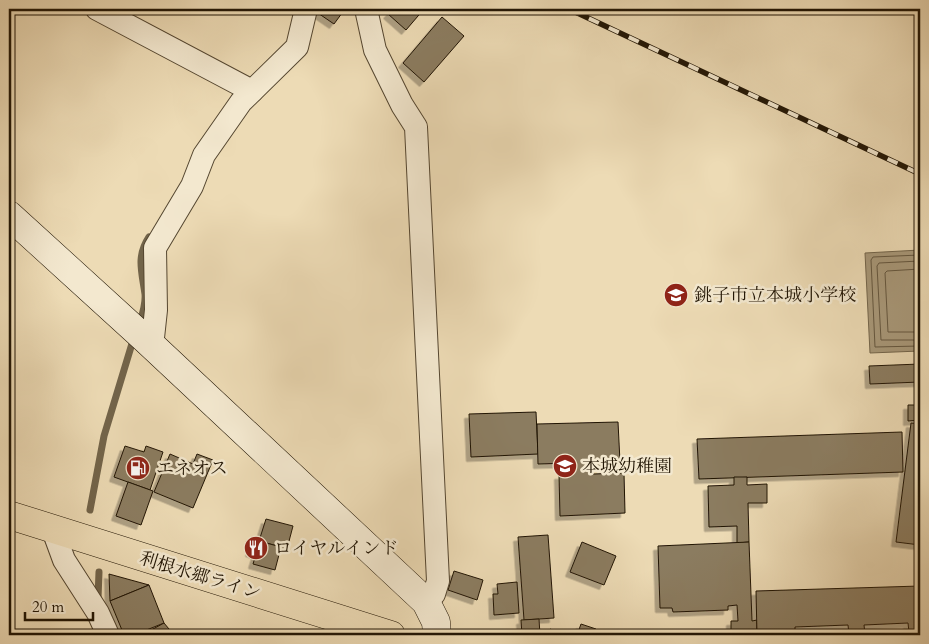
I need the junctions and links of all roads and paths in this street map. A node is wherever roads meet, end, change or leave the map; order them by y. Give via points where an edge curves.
1 (97, 9) edge
2 (306, 9) edge
3 (366, 9) edge
4 (252, 91) junction
5 (9, 215) edge
6 (141, 336) junction
7 (9, 516) edge
8 (52, 530) junction
9 (426, 602) junction
10 (108, 635) edge
11 (391, 635) edge
12 (437, 635) edge

1 - 4 street
2 - 4 street via 297,47
3 - 9 street via 375,50 416,127 438,581 434,594
4 - 6 street via 204,155 192,186 155,248 156,310
5 - 6 street
6 - 9 street
7 - 8 highway, 利根水郷ライン
8 - 10 street via 64,560 101,618
8 - 11 highway, 利根水郷ライン
9 - 12 street via 436,622

